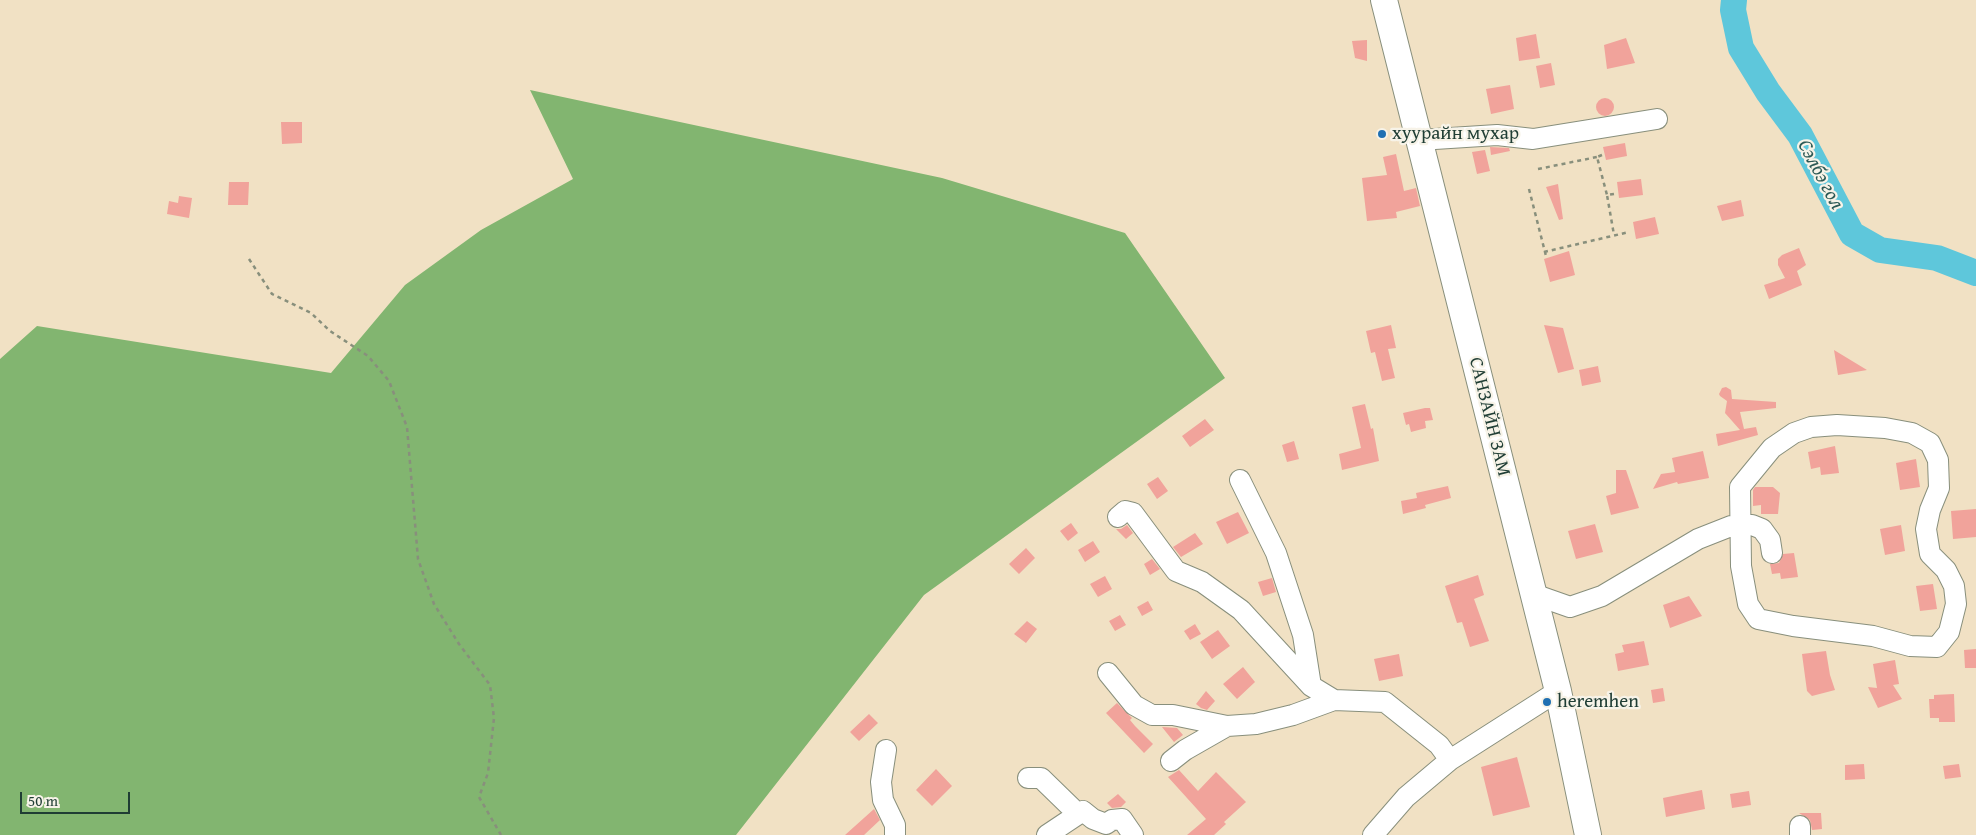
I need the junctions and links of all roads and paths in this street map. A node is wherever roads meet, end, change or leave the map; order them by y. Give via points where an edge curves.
1 (1384, 0) edge
2 (1657, 118) dead end
3 (1419, 140) junction
4 (1602, 155) dead end
5 (1597, 157) junction
6 (1538, 169) dead end
7 (1529, 189) dead end
8 (1614, 194) dead end
9 (1607, 195) junction
10 (1629, 232) dead end
11 (1614, 235) junction
12 (1544, 252) junction
13 (1546, 256) dead end
14 (250, 259) dead end
15 (1240, 480) dead end
16 (1118, 517) dead end
17 (1741, 525) junction
18 (1772, 553) dead end
19 (1533, 594) junction
20 (1108, 673) dead end
21 (1311, 686) junction
22 (1558, 692) junction
23 (1334, 700) junction
24 (1227, 726) junction
25 (886, 750) dead end
26 (1450, 760) junction
27 (1170, 761) dead end
28 (1028, 778) dead end
29 (1078, 814) junction
30 (501, 835) edge
31 (895, 835) edge
32 (1047, 835) edge
33 (1133, 835) edge
34 (1373, 835) edge
35 (1588, 835) edge

1 - 3 main road, САНЗАЙН ЗАМ
2 - 3 street via 1533,139 1498,135
3 - 19 main road, САНЗАЙН ЗАМ
4 - 5 path
5 - 6 path
5 - 9 path
7 - 12 path
8 - 9 path
9 - 11 path
10 - 11 path
11 - 12 path
12 - 13 path
14 - 30 path via 272,294 311,313 330,331 368,356 389,381 407,427 418,559 434,604 490,685 494,718 488,773 479,797
15 - 21 street via 1276,553 1303,634
16 - 21 street via 1124,511 1133,512 1176,571 1202,582 1241,610
17 - 17 street via 1741,566 1748,604 1758,619 1873,636 1910,646 1937,647 1949,632 1956,604 1954,586 1946,570 1930,554 1926,529 1940,488 1938,460 1930,443 1912,433 1837,425 1811,427 1794,433 1772,448 1740,487
17 - 18 street via 1762,529 1770,540
17 - 19 street via 1698,539 1602,596 1570,607
19 - 22 main road, САНЗАЙН ЗАМ
20 - 24 street via 1134,705 1152,715 1173,715
21 - 23 street
22 - 26 street
22 - 35 main road, САНЗАЙН ЗАМ
23 - 24 street via 1256,724
23 - 26 street via 1385,702 1439,746
24 - 27 street
25 - 31 street via 881,782 883,800 895,825
26 - 34 street via 1406,797
28 - 29 street via 1041,778
29 - 32 street
29 - 33 street via 1083,811 1106,824 1122,820

